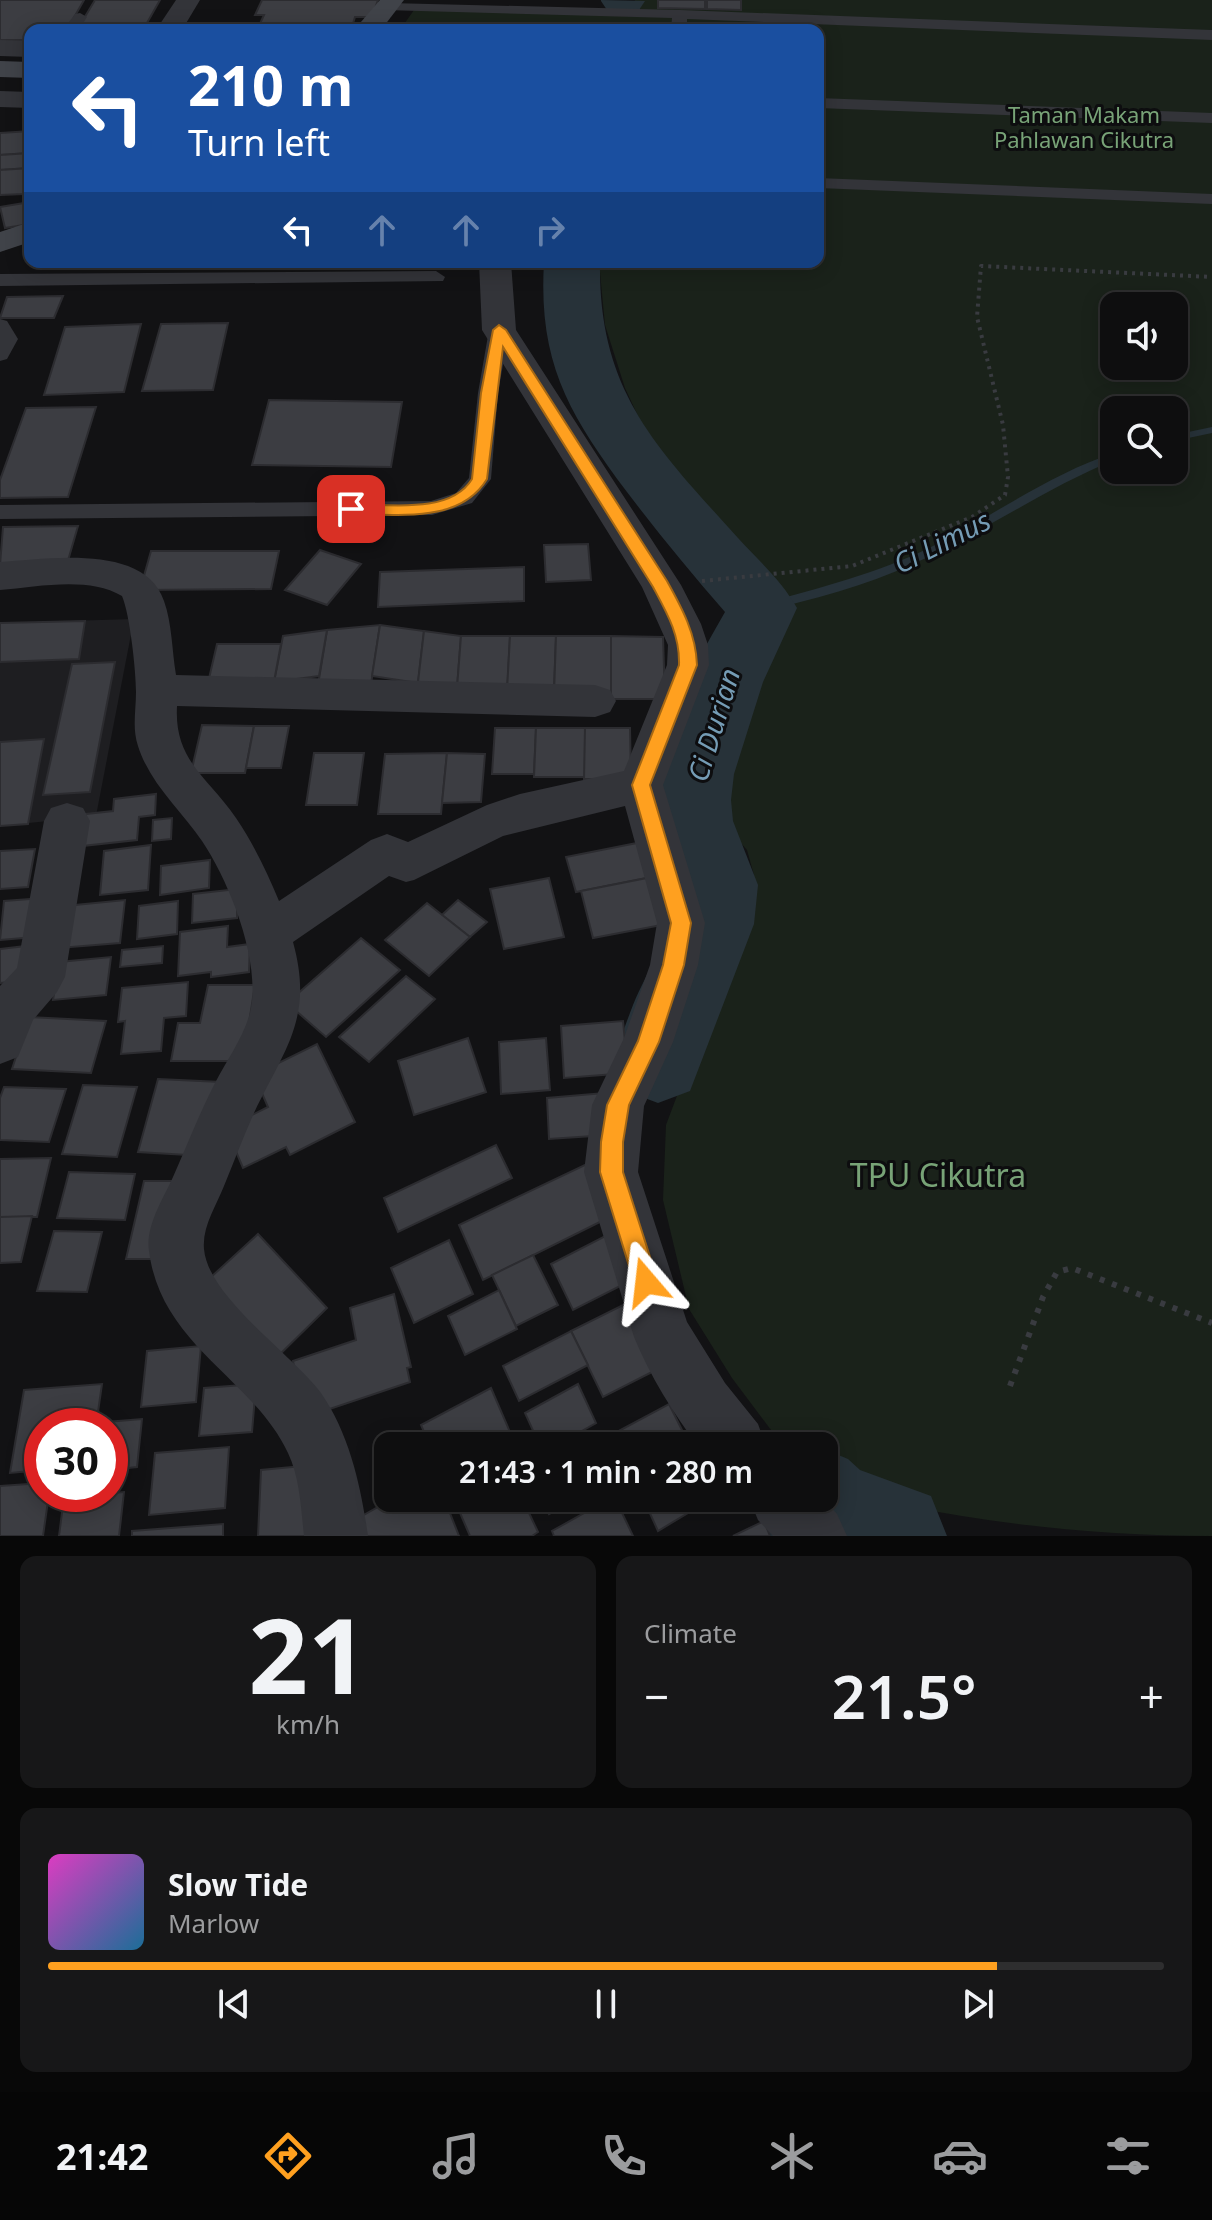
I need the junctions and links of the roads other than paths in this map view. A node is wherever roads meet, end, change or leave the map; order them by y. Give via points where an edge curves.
1 (188, 0) edge
2 (390, 4) edge
3 (679, 22) edge
4 (173, 24) edge
5 (372, 24) edge
6 (761, 24) edge
7 (824, 26) edge
8 (1212, 35) edge
9 (0, 48) edge
10 (24, 49) edge
11 (0, 69) edge
12 (24, 70) edge
13 (0, 99) edge
14 (24, 100) edge
15 (824, 103) edge
16 (1212, 118) edge
17 (824, 183) edge
18 (1212, 199) edge
19 (24, 233) edge
20 (0, 243) edge
21 (495, 268) edge
22 (436, 277) dead end
23 (0, 280) edge
24 (0, 325) edge
25 (499, 330) junction
26 (0, 355) edge
27 (0, 512) edge
28 (0, 576) edge
29 (157, 690) junction
30 (595, 701) dead end
31 (641, 785) junction
32 (67, 821) dead end
33 (266, 935) junction
34 (0, 1041) edge
35 (725, 1432) edge
36 (793, 1512) edge
37 (336, 1536) edge
38 (815, 1536) edge

1 - 4 street
2 - 3 lane
2 - 5 main road
3 - 6 lane
7 - 8 lane
9 - 10 street
11 - 12 main road
13 - 14 street
15 - 16 lane
17 - 18 lane
19 - 20 main road
21 - 25 street
22 - 23 lane
24 - 26 lane via 8,339
25 - 27 lane via 480,479 464,498 432,508
25 - 31 street via 661,585 688,645 688,665
28 - 29 street via 104,572 132,582 142,593
29 - 30 street
29 - 33 street via 156,733 166,758 234,852
31 - 33 street via 498,819 414,861 406,863 387,853
31 - 35 street via 681,923 674,965 648,1042 618,1105 611,1172 663,1337
32 - 34 street via 40,977 12,1008
33 - 37 street via 277,971 277,1000 265,1039 182,1220 175,1250 203,1315 290,1402 317,1445 328,1473
36 - 38 street

